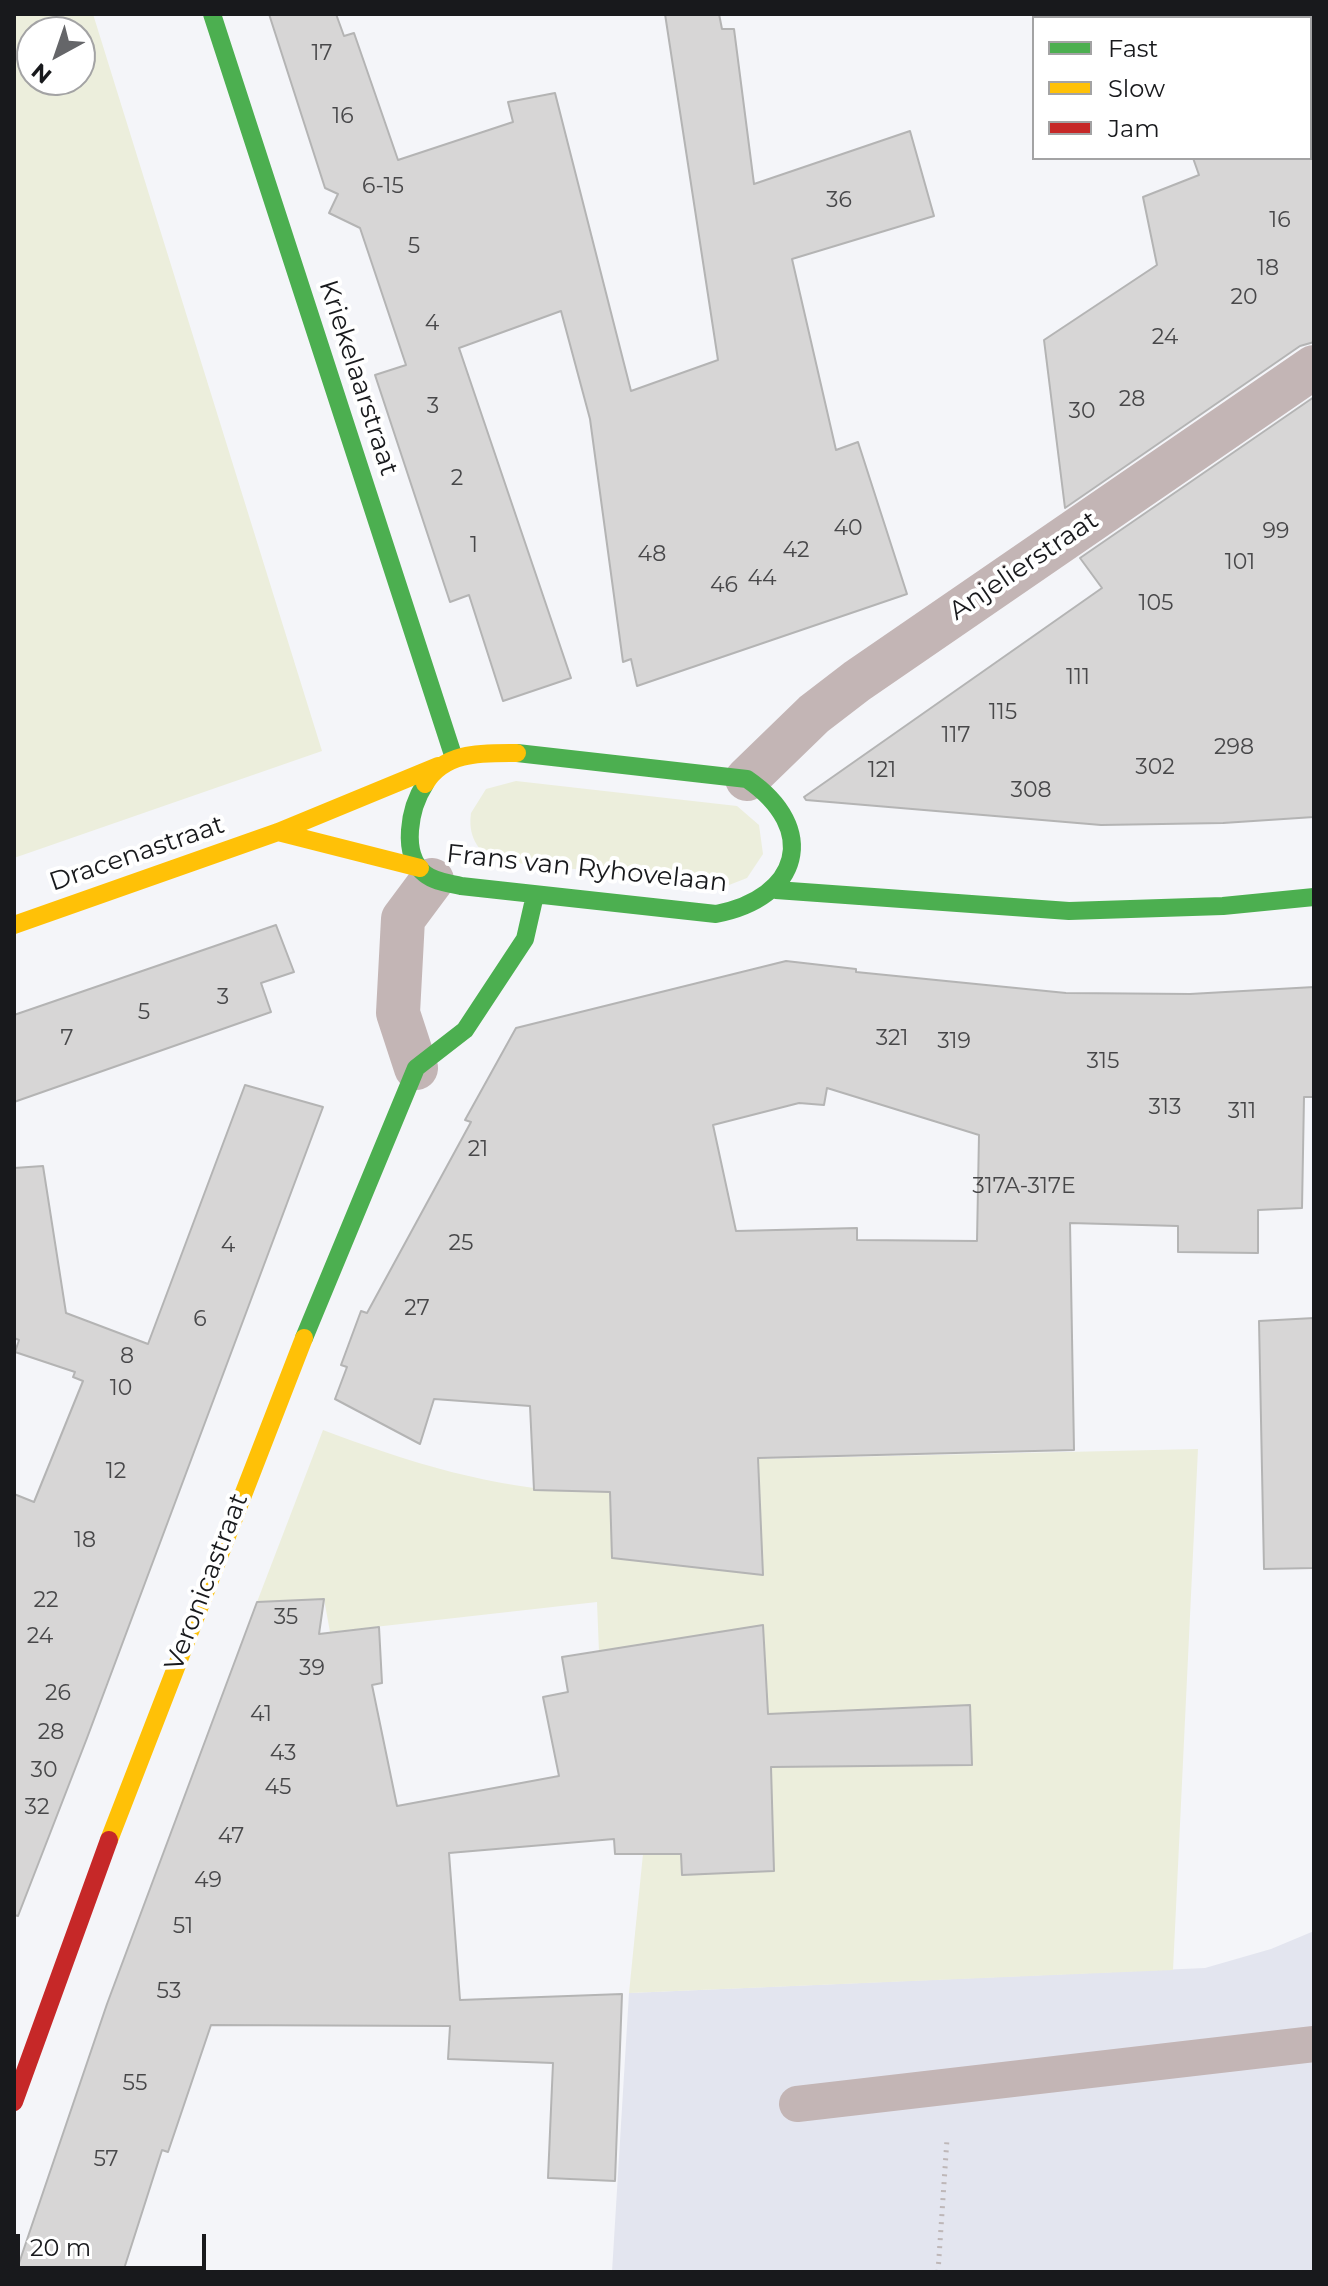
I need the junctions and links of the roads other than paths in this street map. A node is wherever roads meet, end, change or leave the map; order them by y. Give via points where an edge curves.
1 (212, 14) edge
2 (1314, 367) edge
3 (446, 762) junction
4 (747, 779) junction
5 (278, 832) junction
6 (426, 874) junction
7 (776, 890) junction
8 (535, 895) junction
9 (1314, 897) edge
10 (14, 925) edge
11 (416, 1068) junction
12 (1314, 2044) edge
13 (14, 2102) edge
14 (797, 2104) dead end

1 - 3 street, Kriekelaarstraat
2 - 4 street, Anjelierstraat via 857,681
3 - 4 street via 517,753
3 - 5 street, Dracenastraat
3 - 6 street, Frans van Ryhovelaan via 426,778 412,807 409,825
4 - 7 street via 774,798 790,827 791,860
5 - 6 street
5 - 10 street, Dracenastraat
6 - 8 street, Frans van Ryhovelaan
6 - 11 street via 403,919 398,1013
7 - 8 street, Frans van Ryhovelaan via 749,909 716,914
7 - 9 street via 1069,911
8 - 11 street, Veronicastraat via 525,939 465,1030
11 - 13 street, Veronicastraat via 268,1424
12 - 14 lane

